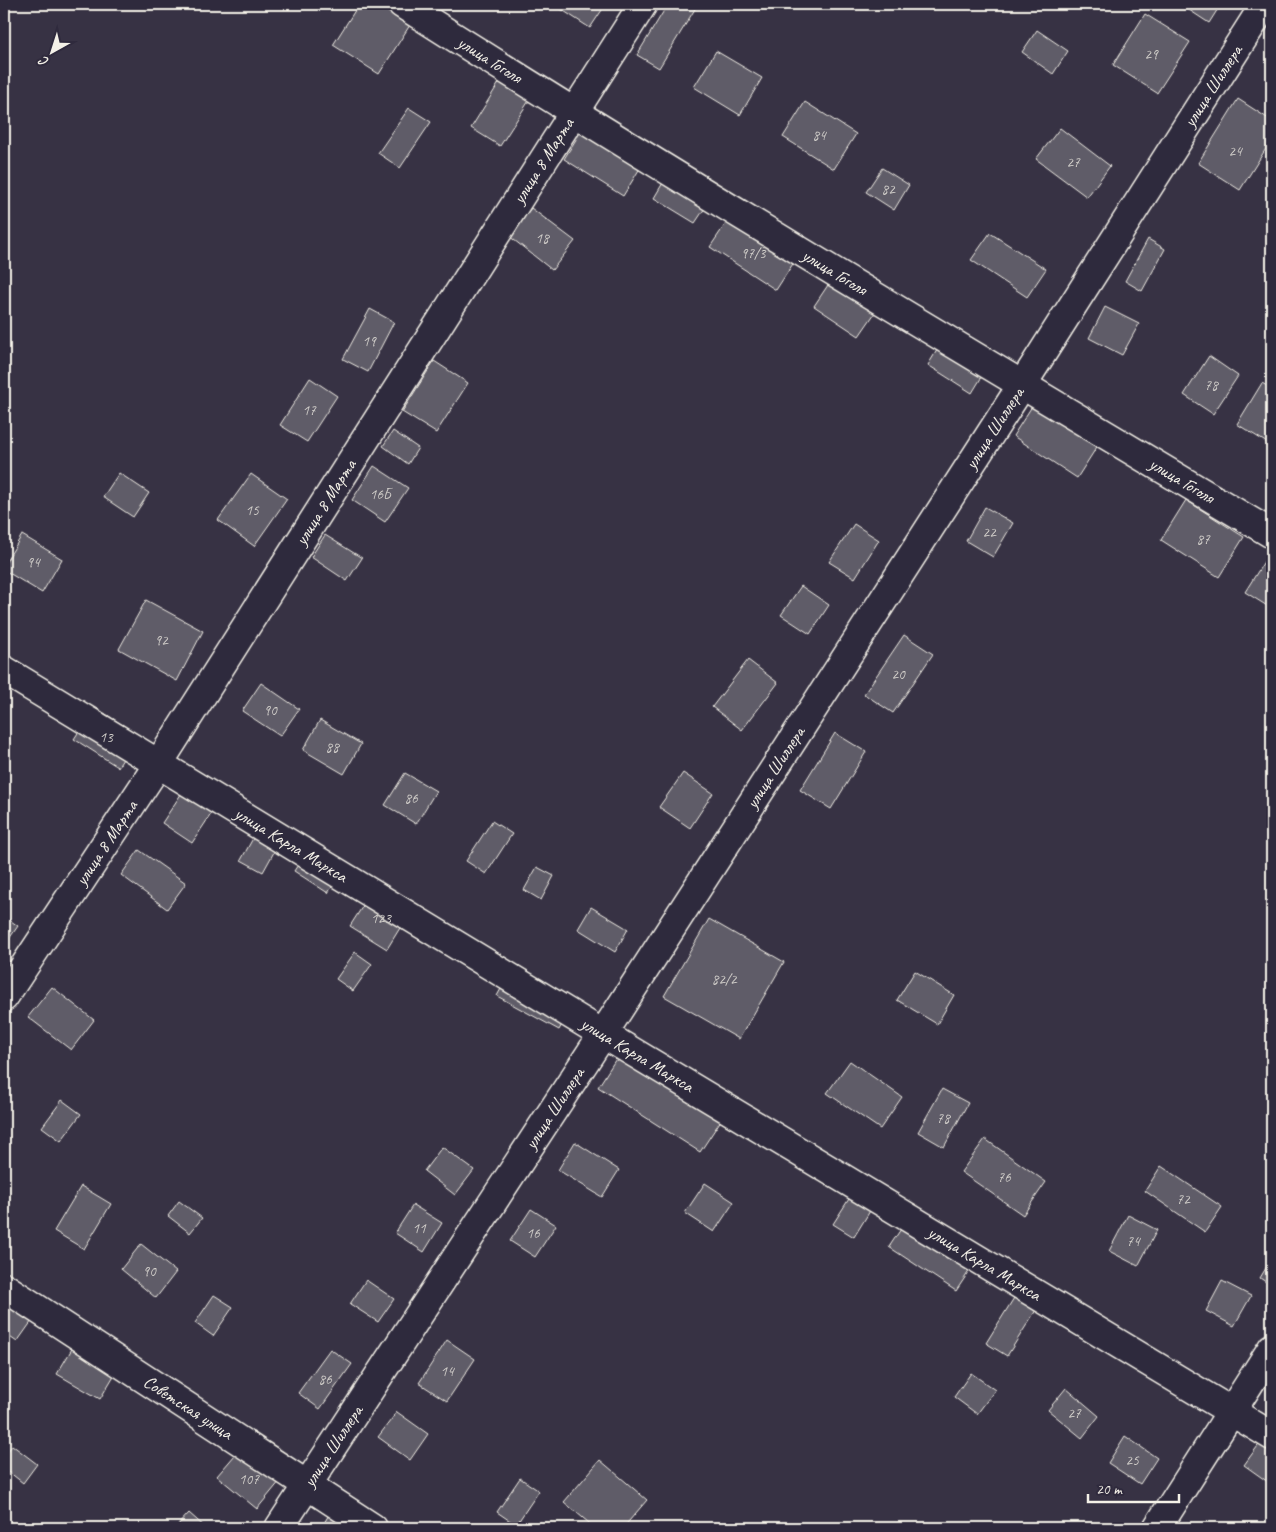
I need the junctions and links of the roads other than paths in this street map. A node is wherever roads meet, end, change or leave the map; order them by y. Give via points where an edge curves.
1 (402, 4) edge
2 (643, 4) edge
3 (1265, 4) edge
4 (572, 112) junction
5 (1022, 385) junction
6 (1272, 534) edge
7 (4, 670) edge
8 (159, 763) junction
9 (4, 997) edge
10 (603, 1034) junction
11 (4, 1287) edge
12 (1272, 1348) edge
13 (1233, 1412) junction
14 (1272, 1436) edge
15 (307, 1484) junction
16 (279, 1528) edge
17 (373, 1528) edge
18 (1157, 1528) edge

1 - 4 street, улица Гоголя
2 - 4 street, улица 8 Марта
3 - 5 street, улица Шиллера
4 - 5 street, улица Гоголя
4 - 8 street, улица 8 Марта
5 - 6 street, улица Гоголя
5 - 10 street, улица Шиллера
7 - 8 street, улица Карла Маркса
8 - 9 street, улица 8 Марта
8 - 10 street, улица Карла Маркса
10 - 13 street, улица Карла Маркса
10 - 15 street, улица Шиллера
11 - 15 street, Советская улица
12 - 13 street
13 - 14 street, улица Карла Маркса
13 - 18 street
15 - 16 street, улица Шиллера
15 - 17 street, Советская улица

